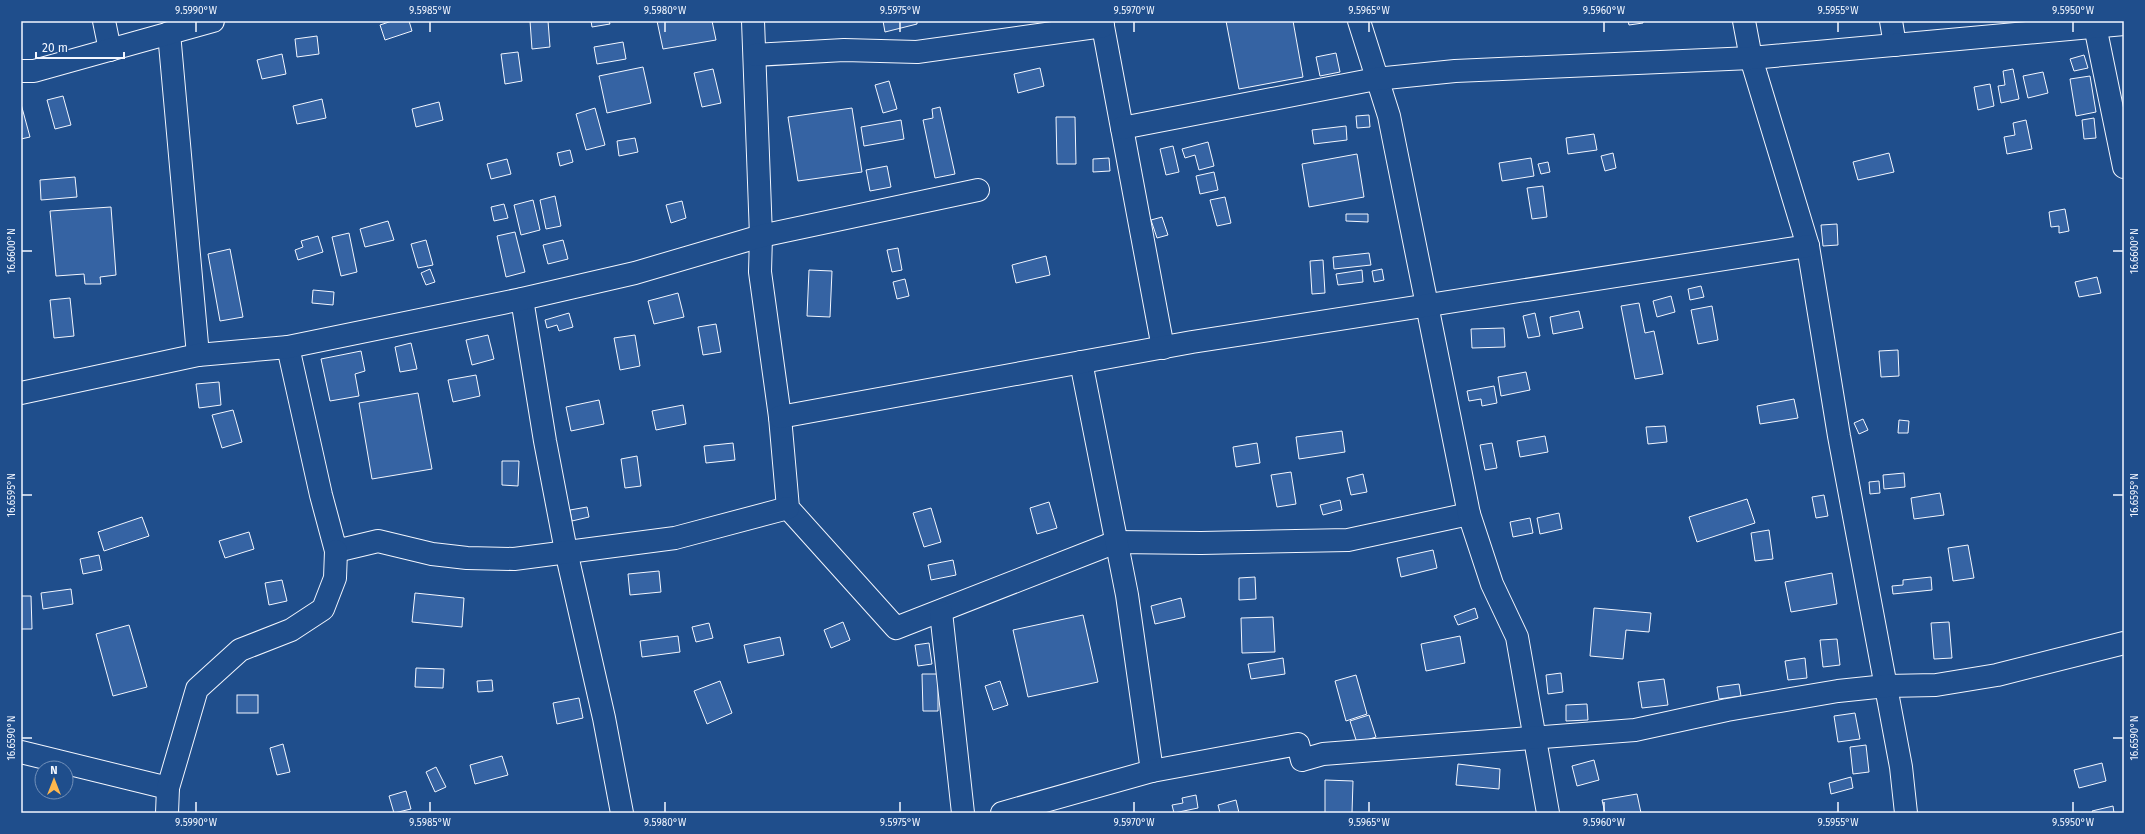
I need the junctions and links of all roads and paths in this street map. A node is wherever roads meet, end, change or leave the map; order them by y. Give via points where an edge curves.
1 (104, 21) edge
2 (213, 21) edge
3 (753, 21) edge
4 (1359, 21) edge
5 (1744, 21) edge
6 (1891, 21) edge
7 (1102, 23) edge
8 (2124, 24) edge
9 (2095, 26) junction
10 (169, 33) junction
11 (1895, 45) junction
12 (110, 50) junction
13 (755, 55) junction
14 (1751, 58) junction
15 (21, 71) edge
16 (1376, 80) junction
17 (1122, 128) junction
18 (2124, 167) edge
19 (978, 190) dead end
20 (761, 236) junction
21 (1808, 246) junction
22 (522, 299) junction
23 (1426, 304) junction
24 (288, 347) junction
25 (1163, 348) junction
26 (198, 355) junction
27 (1081, 362) junction
28 (21, 392) edge
29 (780, 417) junction
30 (788, 508) junction
31 (1469, 514) junction
32 (1116, 542) junction
33 (336, 551) junction
34 (566, 551) junction
35 (941, 612) junction
36 (2124, 643) edge
37 (1886, 686) junction
38 (1535, 736) junction
39 (21, 752) edge
40 (1152, 771) junction
41 (168, 788) junction
42 (167, 813) edge
43 (622, 813) edge
44 (963, 813) edge
45 (1002, 813) edge
46 (1548, 813) edge
47 (1906, 813) edge

1 - 12 street
2 - 10 street
3 - 13 street
4 - 16 street
5 - 14 street
6 - 11 street
7 - 13 street via 916,52 844,50
7 - 17 street
8 - 9 street
9 - 11 street
9 - 18 street
10 - 12 street
10 - 26 street
11 - 14 street
12 - 15 street via 34,71
13 - 20 street
14 - 16 street via 1455,71
14 - 21 street
16 - 17 street
16 - 23 street via 1389,116
17 - 25 street
19 - 20 street
20 - 22 street via 635,273
20 - 29 street via 760,272
21 - 23 street
21 - 37 street via 1839,436
22 - 24 street
22 - 34 street
23 - 25 street
23 - 31 street
24 - 26 street
24 - 33 street
25 - 27 street
26 - 28 street
27 - 29 street
27 - 32 street
29 - 30 street
30 - 34 street via 675,538
30 - 35 street via 896,628
31 - 32 street via 1348,540
31 - 38 street via 1492,584 1517,637
32 - 35 street
32 - 40 street via 1127,595
33 - 34 street via 378,541 432,554 467,558 514,559
33 - 41 street via 335,578 323,609 291,630 240,650 197,689
34 - 43 street via 604,718
35 - 44 street
36 - 37 street via 1997,674 1936,685
37 - 38 street via 1734,708 1635,730
37 - 47 street via 1901,767
38 - 40 street via 1324,754 1302,760 1298,744
38 - 46 street
39 - 41 street
40 - 45 street
41 - 42 street

